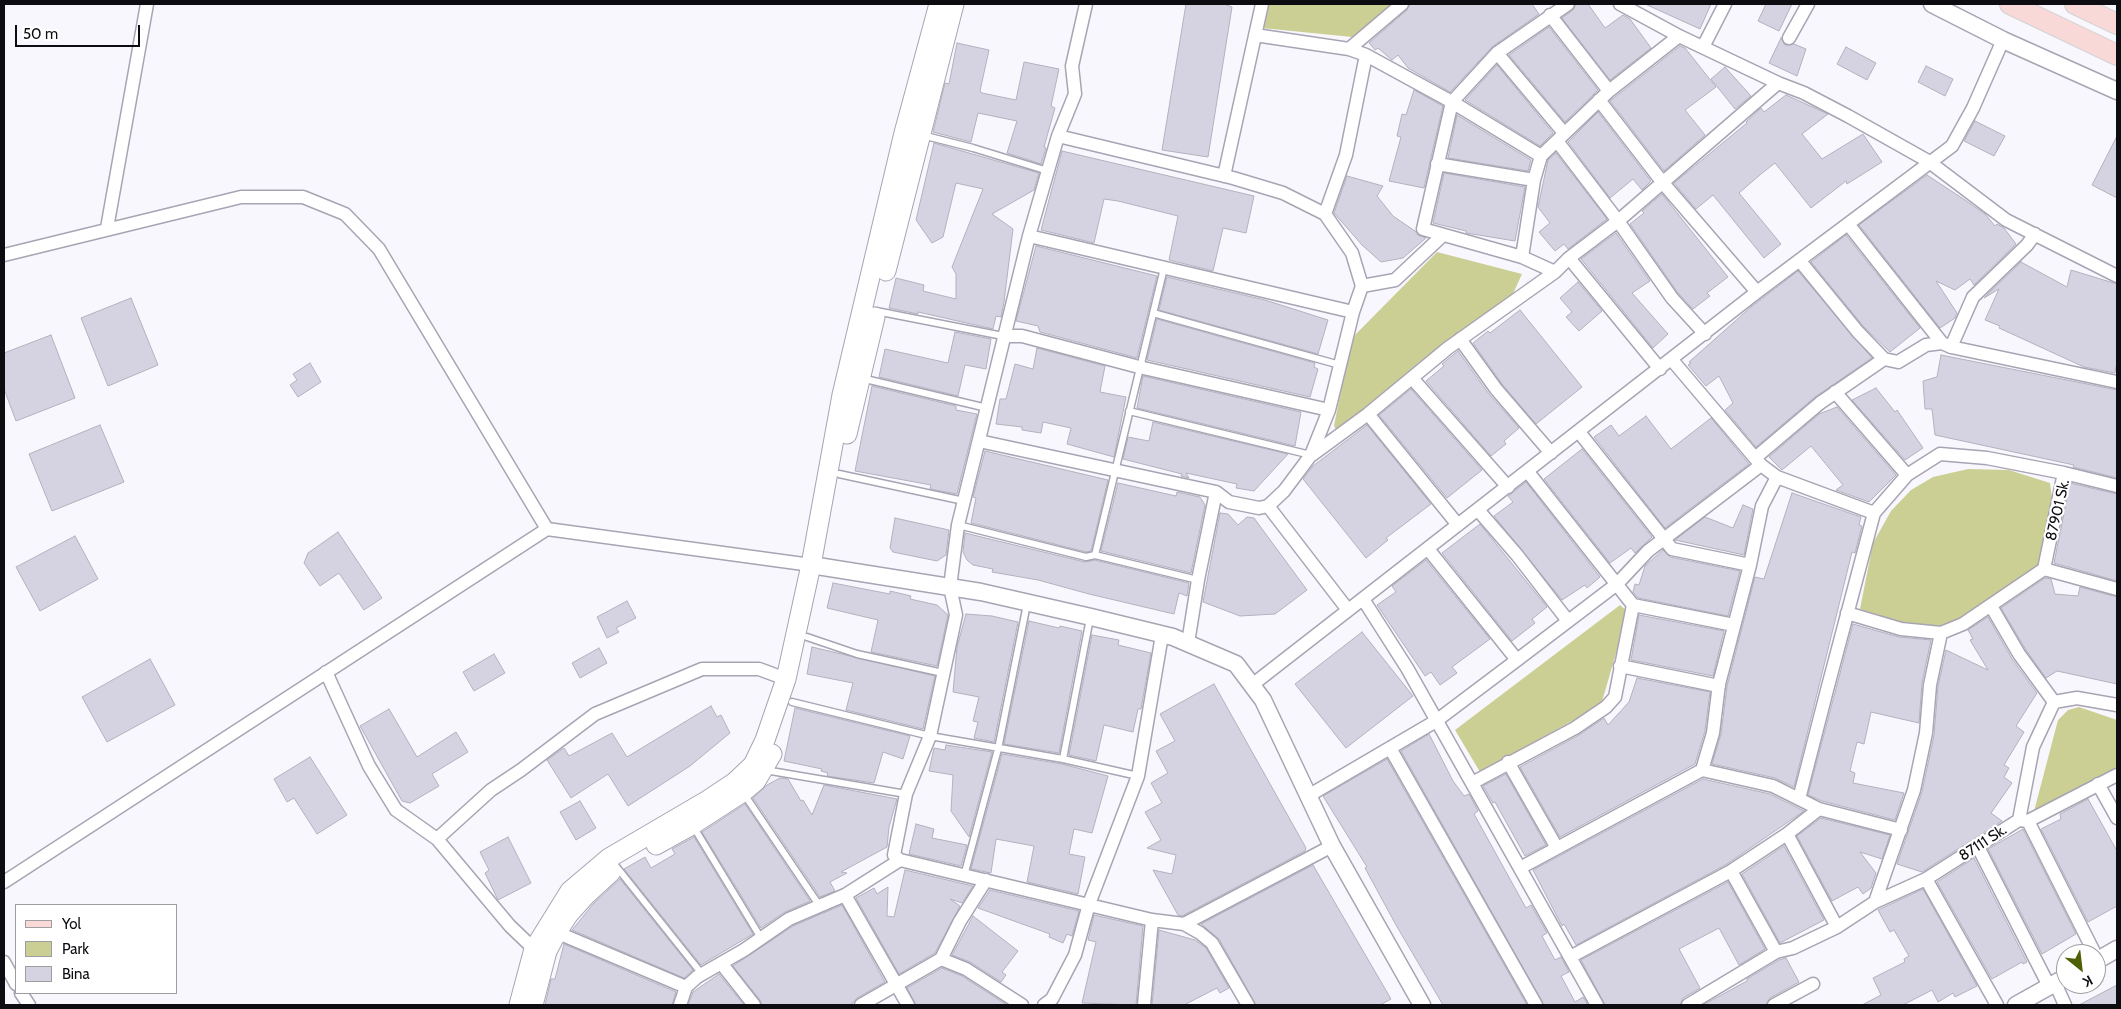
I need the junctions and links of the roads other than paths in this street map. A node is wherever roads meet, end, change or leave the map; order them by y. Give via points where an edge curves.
1 (148, 4) edge
2 (939, 4) edge
3 (954, 4) edge
4 (1086, 4) edge
5 (1262, 4) edge
6 (1402, 4) edge
7 (1568, 4) edge
8 (1725, 4) edge
9 (1808, 4) edge
10 (1932, 4) edge
11 (2010, 4) edge
12 (2075, 4) edge
13 (1628, 5) edge
14 (1550, 15) junction
15 (2117, 24) edge
16 (1255, 35) junction
17 (1679, 36) junction
18 (1789, 38) dead end
19 (2003, 40) junction
20 (1704, 47) junction
21 (1349, 49) junction
22 (1497, 53) junction
23 (1366, 55) junction
24 (2117, 55) edge
25 (1778, 83) junction
26 (1609, 91) junction
27 (2117, 91) edge
28 (1599, 100) junction
29 (1452, 102) junction
30 (921, 135) junction
31 (1058, 136) junction
32 (1561, 137) junction
33 (1541, 156) junction
34 (1928, 161) junction
35 (1436, 164) junction
36 (1048, 171) junction
37 (1224, 176) junction
38 (1534, 180) junction
39 (1663, 182) junction
40 (1325, 214) junction
41 (1618, 221) junction
42 (1848, 224) junction
43 (107, 228) junction
44 (1443, 234) junction
45 (2035, 234) junction
46 (1029, 236) junction
47 (4, 255) edge
48 (1522, 257) junction
49 (1569, 258) junction
50 (1800, 261) junction
51 (1164, 268) junction
52 (1555, 272) junction
53 (2117, 276) edge
54 (1362, 286) junction
55 (1757, 292) junction
56 (876, 311) junction
57 (1353, 312) junction
58 (1153, 313) junction
59 (1705, 334) junction
60 (1003, 336) junction
61 (1460, 339) junction
62 (1946, 345) junction
63 (1672, 360) junction
64 (1884, 360) junction
65 (1340, 365) junction
66 (1139, 367) junction
67 (1660, 369) junction
68 (860, 378) junction
69 (1412, 378) junction
70 (2117, 382) edge
71 (1835, 392) junction
72 (987, 408) junction
73 (1329, 410) junction
74 (1129, 411) junction
75 (1368, 414) junction
76 (1578, 432) junction
77 (980, 441) junction
78 (1551, 453) junction
79 (1311, 455) junction
80 (1758, 461) junction
81 (1117, 469) junction
82 (1528, 472) junction
83 (2064, 473) junction
84 (839, 474) junction
85 (1907, 475) junction
86 (1777, 477) junction
87 (1508, 486) junction
88 (2117, 486) edge
89 (1216, 492) junction
90 (964, 501) junction
91 (1268, 506) junction
92 (1478, 510) junction
93 (1874, 513) junction
94 (958, 525) junction
95 (1458, 526) junction
96 (547, 529) junction
97 (1664, 539) junction
98 (1428, 548) junction
99 (1095, 555) junction
100 (1750, 565) junction
101 (817, 566) junction
102 (2044, 569) junction
103 (1198, 580) junction
104 (1617, 584) junction
105 (950, 587) junction
106 (2117, 589) edge
107 (1363, 599) junction
108 (1027, 604) junction
109 (1633, 605) junction
110 (1991, 606) junction
111 (1348, 610) junction
112 (1847, 613) junction
113 (1090, 616) junction
114 (1568, 621) junction
115 (1734, 625) junction
116 (1941, 633) junction
117 (1162, 635) junction
118 (807, 637) junction
119 (1188, 643) junction
120 (1517, 660) junction
121 (1620, 666) junction
122 (326, 672) junction
123 (943, 673) junction
124 (786, 679) junction
125 (1252, 685) junction
126 (1719, 686) junction
127 (792, 702) junction
128 (2054, 702) junction
129 (2117, 705) edge
130 (1436, 721) junction
131 (930, 736) junction
132 (1390, 748) junction
133 (998, 749) junction
134 (1062, 759) junction
135 (1508, 762) junction
136 (764, 770) junction
137 (1702, 770) junction
138 (2117, 774) edge
139 (1138, 776) junction
140 (1472, 783) junction
141 (2098, 784) junction
142 (739, 787) junction
143 (906, 794) junction
144 (1308, 796) junction
145 (1800, 799) junction
146 (1819, 809) junction
147 (2117, 818) edge
148 (688, 819) junction
149 (2023, 820) junction
150 (1901, 830) junction
151 (1788, 834) junction
152 (436, 839) junction
153 (1332, 846) junction
154 (1978, 847) junction
155 (1557, 848) junction
156 (900, 860) junction
157 (613, 863) junction
158 (1520, 868) junction
159 (1730, 871) junction
160 (964, 876) junction
161 (1926, 878) junction
162 (986, 880) junction
163 (4, 882) edge
164 (845, 895) junction
165 (1875, 902) junction
166 (1089, 904) junction
167 (819, 905) junction
168 (1152, 920) junction
169 (1184, 924) junction
170 (1836, 927) junction
171 (552, 930) junction
172 (761, 938) junction
173 (2089, 944) edge
174 (534, 949) junction
175 (1776, 952) junction
176 (1570, 957) junction
177 (941, 958) junction
178 (4, 962) edge
179 (721, 963) junction
180 (702, 974) junction
181 (2056, 980) edge
182 (15, 982) edge
183 (2056, 983) edge
184 (1814, 984) dead end
185 (894, 985) junction
186 (686, 987) junction
187 (22, 994) edge
188 (1051, 1004) edge
189 (29, 1005) edge
190 (519, 1005) edge
191 (533, 1005) edge
192 (680, 1005) edge
193 (754, 1005) edge
194 (861, 1005) edge
195 (908, 1005) edge
196 (1022, 1005) edge
197 (1144, 1005) edge
198 (1248, 1005) edge
199 (1422, 1005) edge
200 (1536, 1005) edge
201 (1597, 1005) edge
202 (1688, 1005) edge
203 (1774, 1005) edge
204 (1997, 1005) edge
205 (2016, 1005) edge

1 - 43 street
2 - 101 main road via 904,132 842,395
3 - 30 main road
4 - 31 street via 1072,66 1075,94
5 - 16 street
6 - 21 street
7 - 14 street
8 - 20 street
9 - 18 street
10 - 19 street
11 - 24 main road
12 - 15 main road
13 - 17 street
14 - 22 street
14 - 26 street
16 - 21 street
16 - 37 street
17 - 20 street
17 - 26 street
19 - 27 street
19 - 34 street via 1952,146
20 - 25 street
21 - 23 street
22 - 29 street
22 - 32 street
23 - 29 street
23 - 40 street via 1346,155
25 - 34 street via 1804,93
25 - 39 street
26 - 28 street
28 - 32 street
28 - 39 street
29 - 33 street
29 - 35 street
30 - 36 lane
30 - 56 main road
31 - 36 street
31 - 37 street
32 - 33 street
32 - 41 street
33 - 38 street
34 - 42 street
34 - 45 street via 2006,220
35 - 38 street
35 - 44 street via 1423,229
36 - 46 street
37 - 40 street via 1283,193
38 - 48 street
39 - 41 street
39 - 55 street
40 - 54 street via 1352,253
41 - 49 street
41 - 59 street via 1672,298
42 - 50 street
42 - 62 street
43 - 47 street
43 - 96 street via 241,197 303,197 345,214 379,248
44 - 48 street
44 - 54 street via 1395,280
45 - 53 street
45 - 62 street via 1973,297
46 - 51 street
46 - 60 street
48 - 52 street
49 - 52 street
49 - 67 street
50 - 55 street
50 - 64 street
51 - 57 street
51 - 58 lane
52 - 61 street
54 - 57 street
55 - 59 street
56 - 60 lane
56 - 68 main road
57 - 65 street
58 - 65 lane
58 - 66 lane
59 - 63 street
60 - 66 street via 1022,336
60 - 72 street
61 - 69 street
61 - 78 street via 1496,389
62 - 64 street via 1926,344 1898,362
62 - 70 street
63 - 67 street
63 - 80 street
64 - 71 street
65 - 73 street
66 - 73 street
66 - 74 lane
67 - 76 street
68 - 72 lane
68 - 84 main road
69 - 75 street
69 - 87 street
71 - 80 street
71 - 85 street
72 - 77 street
73 - 79 street
74 - 79 lane
74 - 81 lane
75 - 79 street
75 - 95 street
76 - 78 street
76 - 97 street
77 - 81 street
77 - 90 street
78 - 82 street
79 - 91 street via 1284,491
80 - 86 street
80 - 97 street
81 - 89 street
81 - 99 lane
82 - 87 street
82 - 104 street
83 - 85 street via 1987,458 1940,454
83 - 88 street, 87901 Sk.
83 - 102 street, 87901 Sk.
84 - 90 lane
84 - 101 main road
85 - 93 street
86 - 93 street
86 - 100 street via 1762,506
87 - 92 street
89 - 91 street via 1229,502 1259,508
89 - 103 street
90 - 94 street
91 - 111 street
92 - 95 street
92 - 114 street
93 - 112 street
94 - 99 lane via 1086,557
94 - 105 street
95 - 98 street
96 - 101 street
96 - 122 street
97 - 100 street via 1672,549
97 - 104 street
98 - 107 street
98 - 120 street
99 - 103 lane
100 - 115 street
101 - 105 street
101 - 118 main road
101 - 124 main road
102 - 106 street
102 - 110 street
103 - 119 street
104 - 109 street
104 - 114 street
105 - 108 street
105 - 123 street via 956,615
107 - 111 street
107 - 130 street
108 - 113 street
108 - 133 lane
109 - 115 street
109 - 121 street
110 - 116 street via 1963,624
110 - 128 street via 2019,654
111 - 125 street
112 - 116 street via 1901,629
112 - 145 street
113 - 117 street
113 - 134 lane
114 - 120 street
115 - 126 street
116 - 150 street via 1930,685 1926,733 1914,790
117 - 119 street
117 - 139 street
118 - 123 lane via 857,654
118 - 127 main road
119 - 125 street via 1236,664
120 - 130 street
121 - 126 street
121 - 135 street via 1615,697 1606,707 1575,728
122 - 152 street via 369,766 396,810
122 - 163 street
123 - 131 street
124 - 142 main road via 765,740
124 - 152 street via 759,669 702,669 595,714 490,790
125 - 144 street via 1263,700
126 - 137 street via 1713,734
127 - 131 lane
127 - 136 main road
128 - 129 street via 2077,698
128 - 149 street via 2033,747
130 - 132 street
130 - 140 street
131 - 133 lane
131 - 143 street
132 - 144 street
132 - 200 street
133 - 134 lane
133 - 160 lane
134 - 139 lane
135 - 140 street
135 - 155 street
136 - 142 main road
136 - 143 lane
137 - 145 street via 1773,786
137 - 155 street
138 - 141 street, 87111 Sk.
139 - 166 street
140 - 158 street
141 - 147 street
141 - 149 street, 87111 Sk.
142 - 148 main road
142 - 167 lane
143 - 156 street via 894,855
144 - 153 street
145 - 146 street
146 - 150 street
146 - 151 street
148 - 157 main road
148 - 172 lane
149 - 154 street, 87111 Sk.
149 - 173 street
150 - 165 street
151 - 159 street
151 - 170 street
152 - 174 street via 510,926
153 - 169 street
153 - 199 street
154 - 161 street, 87111 Sk.
154 - 181 street
155 - 158 street
156 - 160 street
156 - 164 street
157 - 171 main road via 570,891
157 - 180 lane
158 - 176 street
159 - 175 street
159 - 176 street
160 - 162 street
161 - 165 street, 87111 Sk.
161 - 204 street
162 - 166 street
162 - 177 street
164 - 167 street
164 - 185 street
165 - 170 street, 87111 Sk.
166 - 168 street
166 - 188 street via 1075,955
167 - 172 street via 789,919
168 - 169 street
168 - 197 street
169 - 198 street via 1212,943
170 - 175 street, 87111 Sk. via 1793,948
171 - 174 main road
171 - 186 street
171 - 191 main road
172 - 179 street
174 - 190 main road
175 - 202 street, 87111 Sk.
176 - 201 street
177 - 185 street
177 - 196 street via 966,969
178 - 182 street
179 - 180 street
179 - 193 street
180 - 186 street
183 - 205 street
184 - 203 street
185 - 194 street
185 - 195 street
186 - 192 street
187 - 189 street

